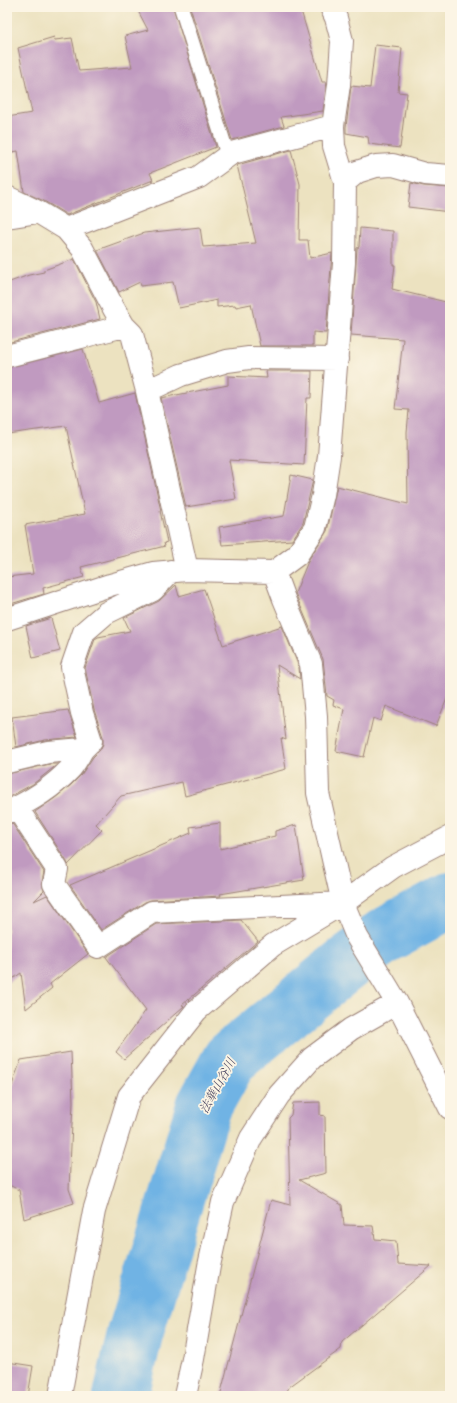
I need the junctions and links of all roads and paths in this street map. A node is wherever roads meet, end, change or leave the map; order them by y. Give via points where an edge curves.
1 (181, 7) edge
2 (331, 7) edge
3 (333, 126) junction
4 (228, 156) junction
5 (450, 176) edge
6 (344, 182) junction
7 (7, 197) edge
8 (38, 212) junction
9 (7, 217) edge
10 (66, 229) junction
11 (124, 326) junction
12 (7, 356) edge
13 (337, 359) junction
14 (147, 391) junction
15 (179, 570) junction
16 (274, 572) junction
17 (7, 619) edge
18 (83, 749) junction
19 (7, 762) edge
20 (12, 810) edge
21 (450, 837) edge
22 (343, 903) junction
23 (397, 1003) junction
24 (450, 1108) edge
25 (60, 1396) edge
26 (185, 1396) edge

1 - 4 lane
2 - 3 street via 342,41
3 - 4 street
3 - 6 street via 334,146
4 - 10 street via 199,177
5 - 6 street via 425,174 393,165 376,166 357,172
6 - 13 street via 344,263
7 - 8 street
8 - 9 street
8 - 10 street
10 - 11 street via 82,248
11 - 12 street
11 - 14 street via 132,334
13 - 14 street via 249,358 227,361 181,375
13 - 16 street via 329,456 315,528 297,555
14 - 15 street
15 - 16 street
15 - 17 street via 153,573 110,585
15 - 18 street via 153,590 106,612 84,632 72,667 91,741
16 - 22 street via 311,664 316,716 318,793
18 - 19 street via 48,752
18 - 20 street via 70,769 51,786
20 - 22 street via 57,869 54,884 98,947 152,912
21 - 22 street via 393,867
22 - 23 street via 357,937
22 - 25 street via 273,945 196,1010 129,1096 94,1211
23 - 24 street
23 - 26 street via 351,1029 312,1058 279,1094 251,1138 223,1202

